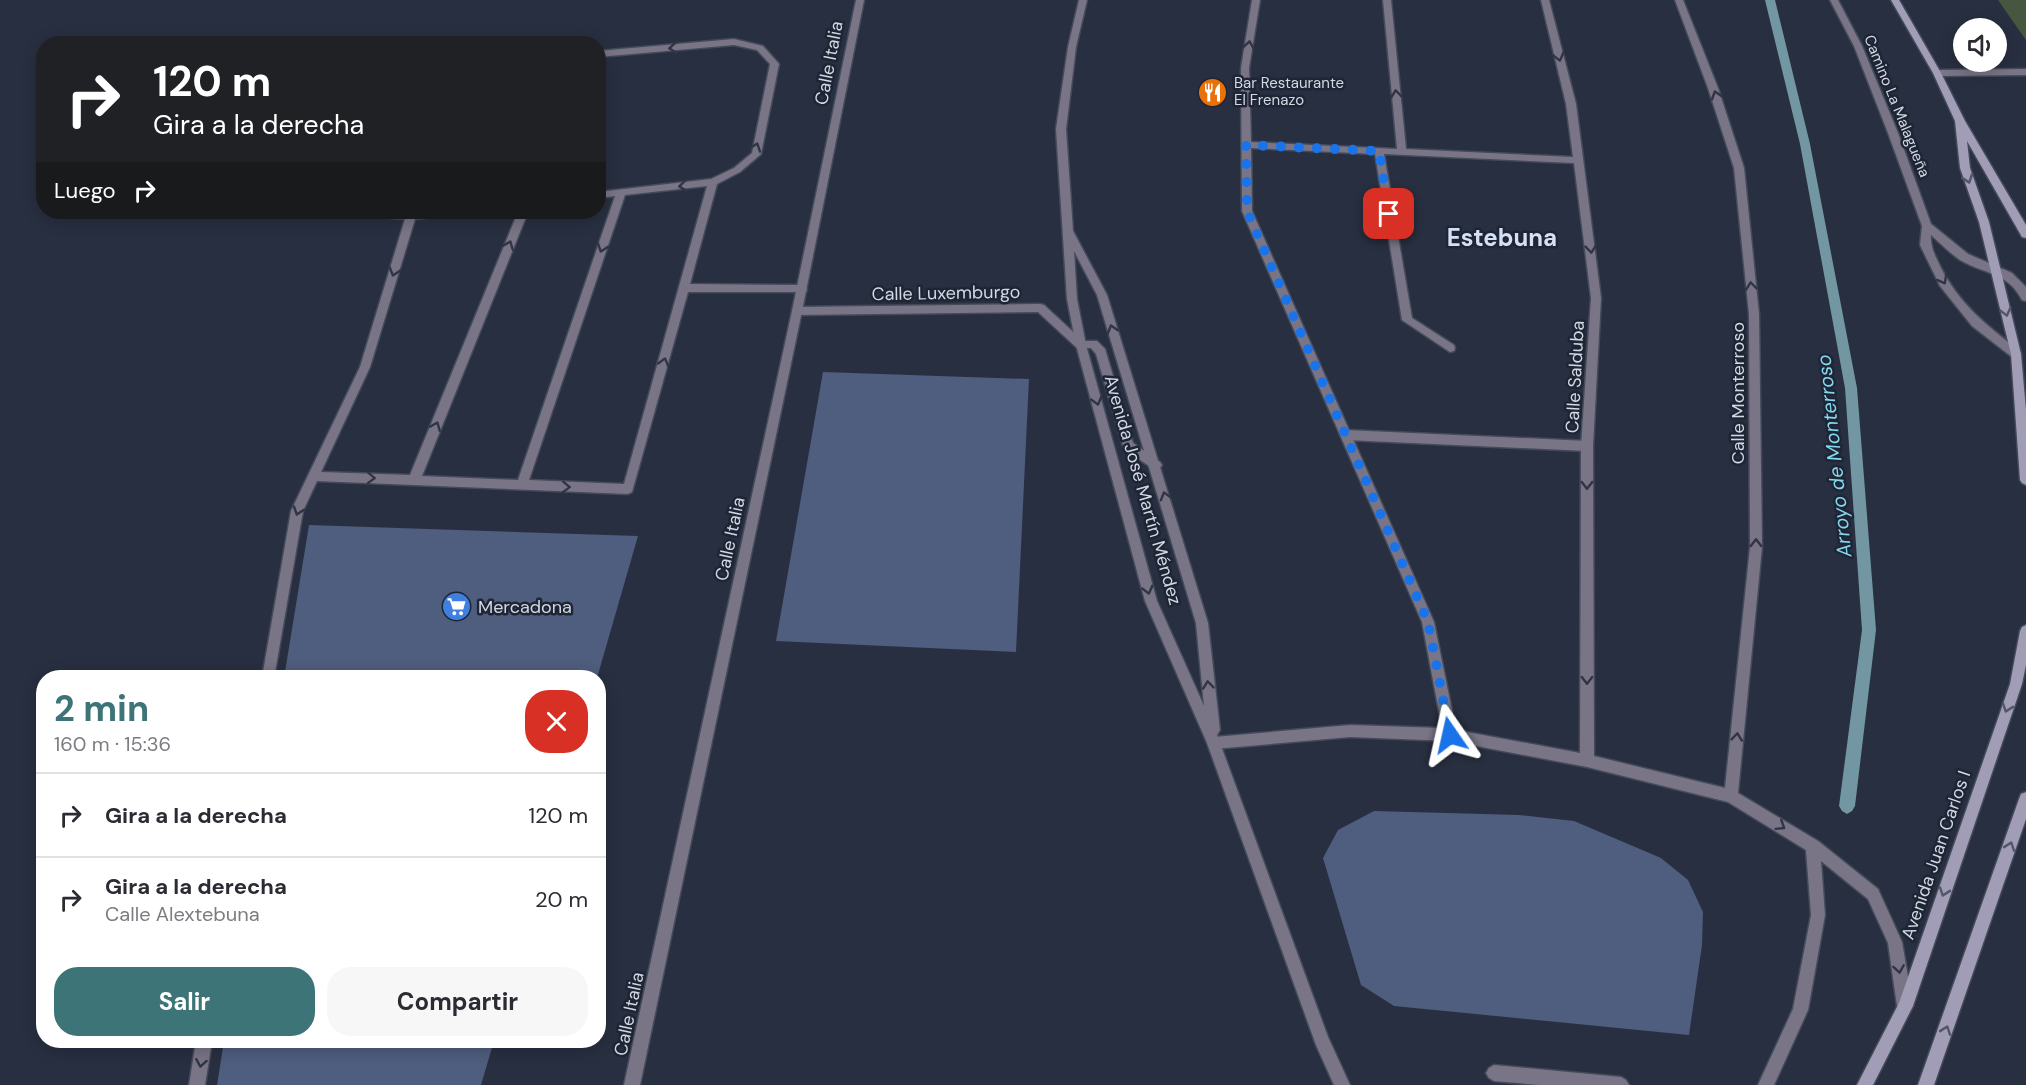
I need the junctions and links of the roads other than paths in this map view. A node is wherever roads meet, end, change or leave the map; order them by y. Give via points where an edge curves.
1 (860, 0) edge
2 (1083, 0) edge
3 (1256, 0) edge
4 (1387, 0) edge
5 (1545, 0) edge
6 (1678, 0) edge
7 (1834, 0) edge
8 (1895, 0) edge
9 (606, 53) edge
10 (2026, 72) edge
11 (1937, 73) junction
12 (1960, 121) junction
13 (1246, 145) junction
14 (1379, 151) junction
15 (1402, 152) junction
16 (1580, 160) junction
17 (713, 182) junction
18 (621, 193) junction
19 (606, 194) edge
20 (410, 219) edge
21 (520, 219) edge
22 (1927, 226) junction
23 (1068, 230) junction
24 (2026, 234) edge
25 (1995, 269) junction
26 (684, 288) junction
27 (802, 289) junction
28 (2026, 297) edge
29 (797, 311) junction
30 (1081, 345) junction
31 (1450, 348) dead end
32 (2016, 354) junction
33 (1346, 435) junction
34 (1587, 446) junction
35 (1156, 465) junction
36 (313, 476) junction
37 (414, 480) junction
38 (2026, 480) edge
39 (522, 485) junction
40 (2026, 631) edge
41 (269, 670) edge
42 (1450, 735) junction
43 (1214, 743) junction
44 (1587, 761) junction
45 (1731, 796) junction
46 (2026, 799) edge
47 (1813, 846) junction
48 (1905, 1006) junction
49 (203, 1048) edge
50 (1494, 1073) dead end
51 (197, 1085) edge
52 (633, 1085) edge
53 (1342, 1085) edge
54 (1621, 1085) edge
55 (1766, 1085) edge
56 (1865, 1085) edge
57 (1926, 1085) edge

1 - 27 street, Calle Italia
2 - 23 street, Avenida José Martín Méndez via 1061,129
13 -> 3 street via 1245,68
15 -> 4 street
5 -> 16 street, Calle Salduba via 1571,104
45 -> 6 street, Calle Monterroso via 1756,548 1754,314 1739,168
7 - 22 street, Camino La Malagueña via 1858,46
8 - 11 main road
17 -> 9 street via 737,170 756,154 775,64 760,48 734,42
10 - 11 street
11 - 12 main road
12 - 24 main road
12 -> 25 main road via 1965,168
13 - 14 street
13 - 33 street via 1247,211
14 - 15 street
14 - 31 street via 1407,320
15 - 16 street
16 -> 34 street, Calle Salduba via 1596,298
17 -> 18 street
17 - 26 street
18 - 19 street
18 -> 39 street
20 -> 36 street via 365,367
37 -> 21 street
22 - 25 street via 1978,265
22 -> 32 street via 1925,245 1945,286 1976,323
23 - 30 street, Avenida José Martín Méndez via 1072,299
35 -> 23 street, Avenida José Martín Méndez via 1102,295
25 - 28 street via 2009,276
25 -> 32 main road
26 - 27 street
39 -> 26 street via 628,489
27 - 29 street, Calle Italia
29 - 30 street, Calle Luxemburgo via 1040,308
29 - 52 street, Calle Italia
30 - 35 street, Avenida José Martín Méndez via 1093,344 1101,352 1128,446
30 -> 43 street, Avenida José Martín Méndez via 1151,601
32 - 38 main road
33 - 34 street
33 - 42 street via 1428,622
34 -> 44 street, Calle Salduba
43 -> 35 street, Avenida José Martín Méndez via 1202,623
36 -> 37 street
36 -> 41 street via 297,512
37 - 39 street
40 -> 48 main road, Avenida Juan Carlos I via 2016,684
42 - 43 street via 1350,731
42 - 44 street
43 - 53 street, Avenida José Martín Méndez via 1321,1040
44 - 45 street
45 -> 47 street
57 -> 46 main road
47 -> 48 street via 1873,894 1895,942
47 - 55 street via 1818,915 1800,1010
48 - 56 main road, Avenida Juan Carlos I
49 -> 51 street
50 - 54 street

